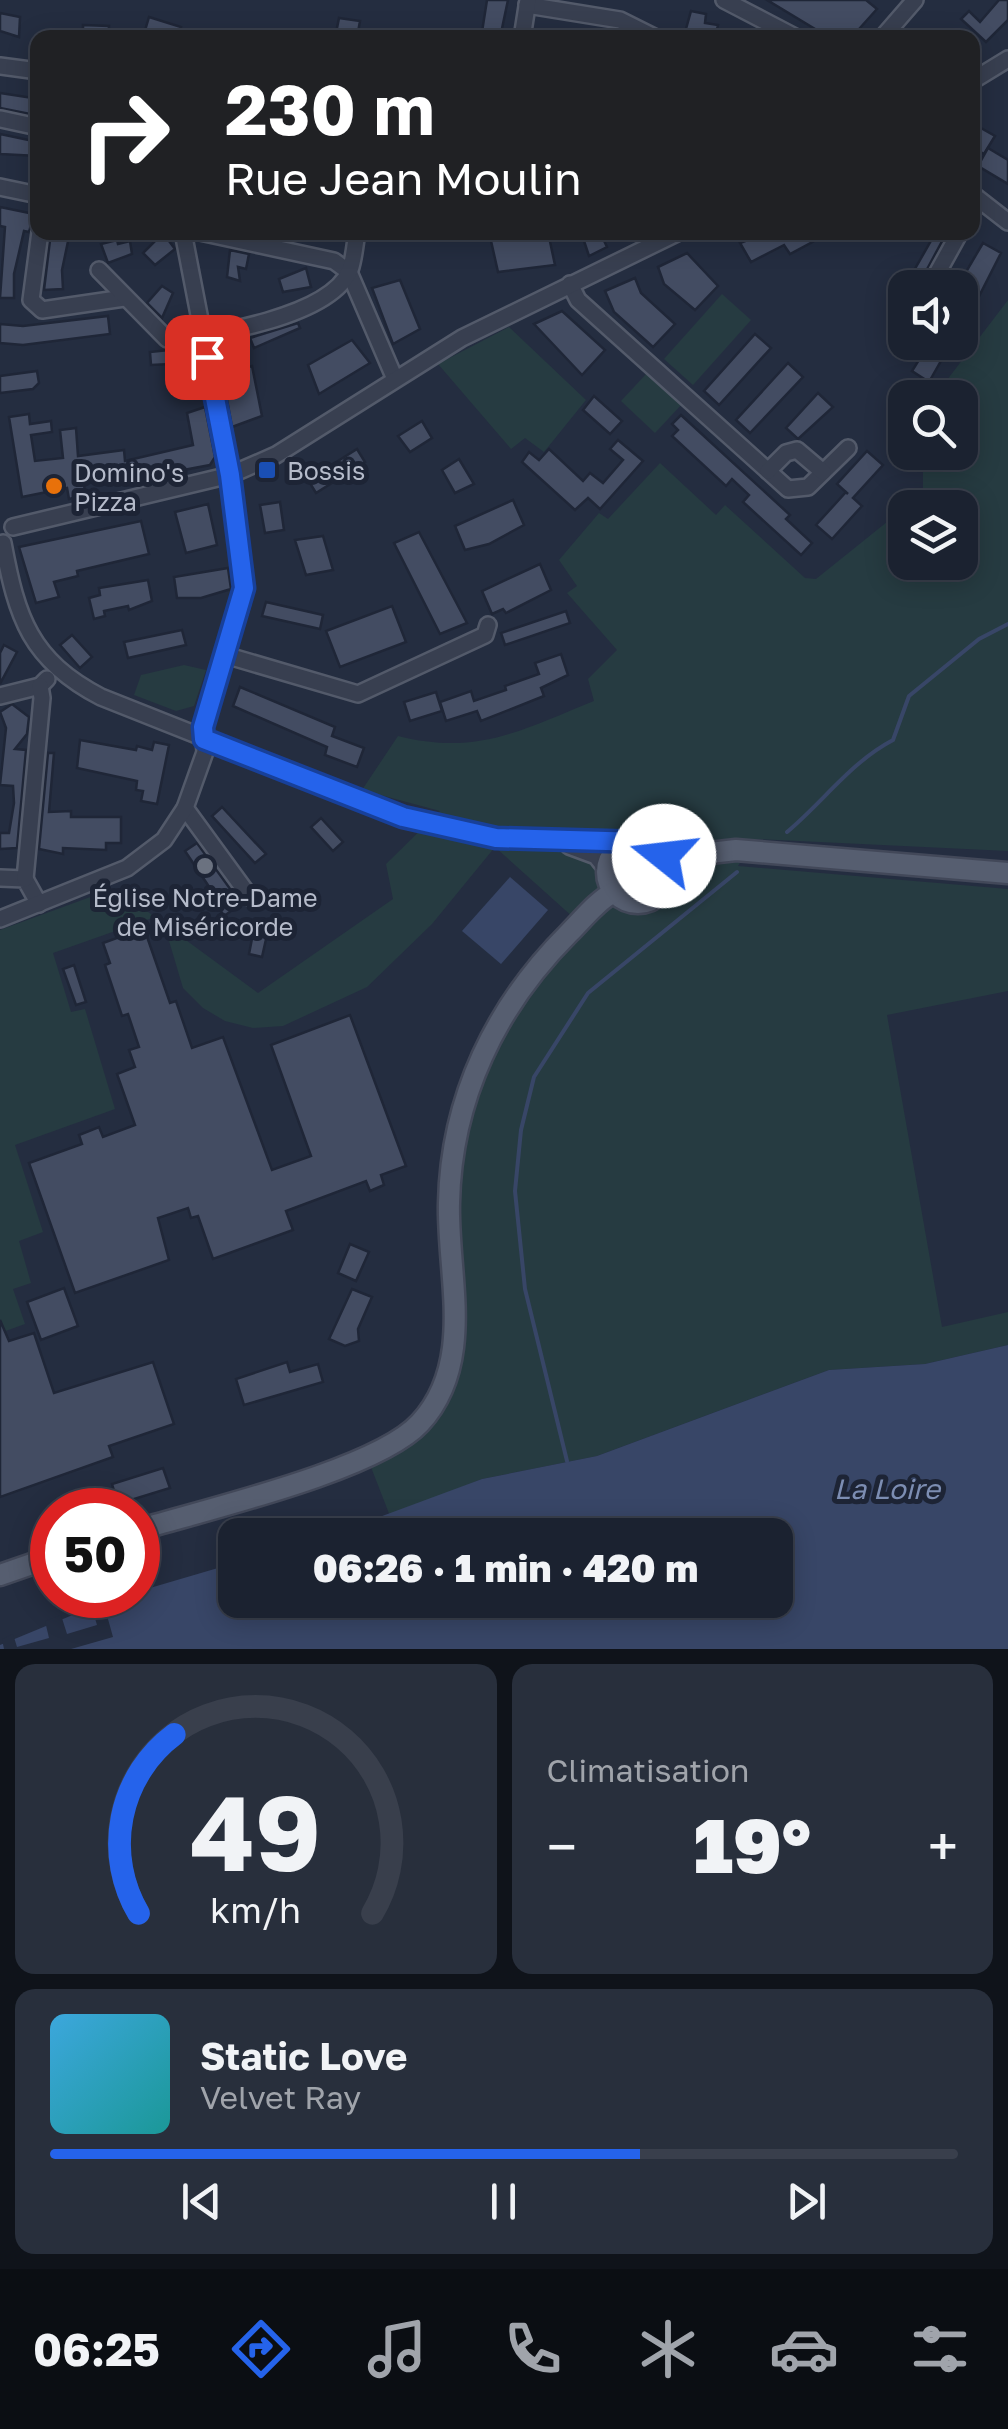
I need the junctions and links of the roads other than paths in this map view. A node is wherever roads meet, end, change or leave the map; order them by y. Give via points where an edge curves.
1 (724, 0) edge
2 (915, 0) edge
3 (527, 2) edge
4 (523, 30) edge
5 (640, 30) edge
6 (782, 30) edge
7 (889, 30) edge
8 (1008, 59) edge
9 (0, 66) edge
10 (30, 70) edge
11 (980, 76) edge
12 (1, 119) edge
13 (30, 125) edge
14 (0, 187) edge
15 (30, 194) edge
16 (980, 205) edge
17 (1008, 222) edge
18 (39, 240) edge
19 (185, 240) edge
20 (236, 240) edge
21 (355, 240) edge
22 (661, 240) edge
23 (955, 240) edge
24 (99, 270) dead end
25 (938, 270) edge
26 (349, 272) junction
27 (570, 284) junction
28 (124, 298) junction
29 (204, 337) junction
30 (395, 378) junction
31 (848, 448) dead end
32 (768, 471) junction
33 (823, 472) junction
34 (230, 475) junction
35 (7, 522) edge
36 (1, 543) edge
37 (488, 625) dead end
38 (225, 655) junction
39 (57, 671) junction
40 (40, 686) junction
41 (0, 696) edge
42 (204, 739) junction
43 (185, 808) junction
44 (560, 843) junction
45 (627, 844) junction
46 (756, 854) junction
47 (666, 858) junction
48 (607, 870) junction
49 (1008, 873) edge
50 (0, 878) edge
51 (25, 879) junction
52 (667, 884) junction
53 (614, 892) junction
54 (250, 896) dead end
55 (39, 904) junction
56 (0, 919) edge
57 (160, 1523) edge
58 (30, 1565) edge
59 (0, 1575) edge

1 - 6 street
2 - 7 street
3 - 4 street
3 - 5 street
8 - 11 street
9 - 10 street
12 - 13 street
14 - 15 street
16 - 17 street
18 - 28 street via 31,300 42,310
19 - 29 street
20 - 26 street via 334,262
21 - 26 street
22 - 27 street
23 - 25 street
24 - 28 street
26 - 29 street via 315,301
26 - 30 street
27 - 30 street
27 - 32 street via 578,300
28 - 29 street via 167,339
29 - 34 street
30 - 34 street via 276,455
31 - 33 street
32 - 33 street via 794,490
32 - 33 street via 797,450
34 - 35 street
34 - 38 street via 244,588
35 - 36 street via 12,536
36 - 39 street via 22,618
37 - 38 street via 485,635 358,694
38 - 42 street
39 - 40 street
39 - 42 street via 101,697
40 - 41 street
40 - 51 street
42 - 43 street
42 - 44 street via 403,817 496,838
43 - 54 street
43 - 55 street via 164,840 127,868
44 - 45 street
44 - 48 street via 593,854
45 - 47 main road via 651,844
45 - 48 main road via 614,852
46 - 47 main road via 719,850
46 - 49 main road
46 - 52 main road via 700,862
47 - 52 main road
48 - 53 main road
50 - 51 street
51 - 55 street
52 - 53 main road via 645,902 628,902
53 - 57 main road via 527,978 473,1076 450,1184 455,1336 447,1373 422,1422 356,1461
55 - 56 street
58 - 59 main road

